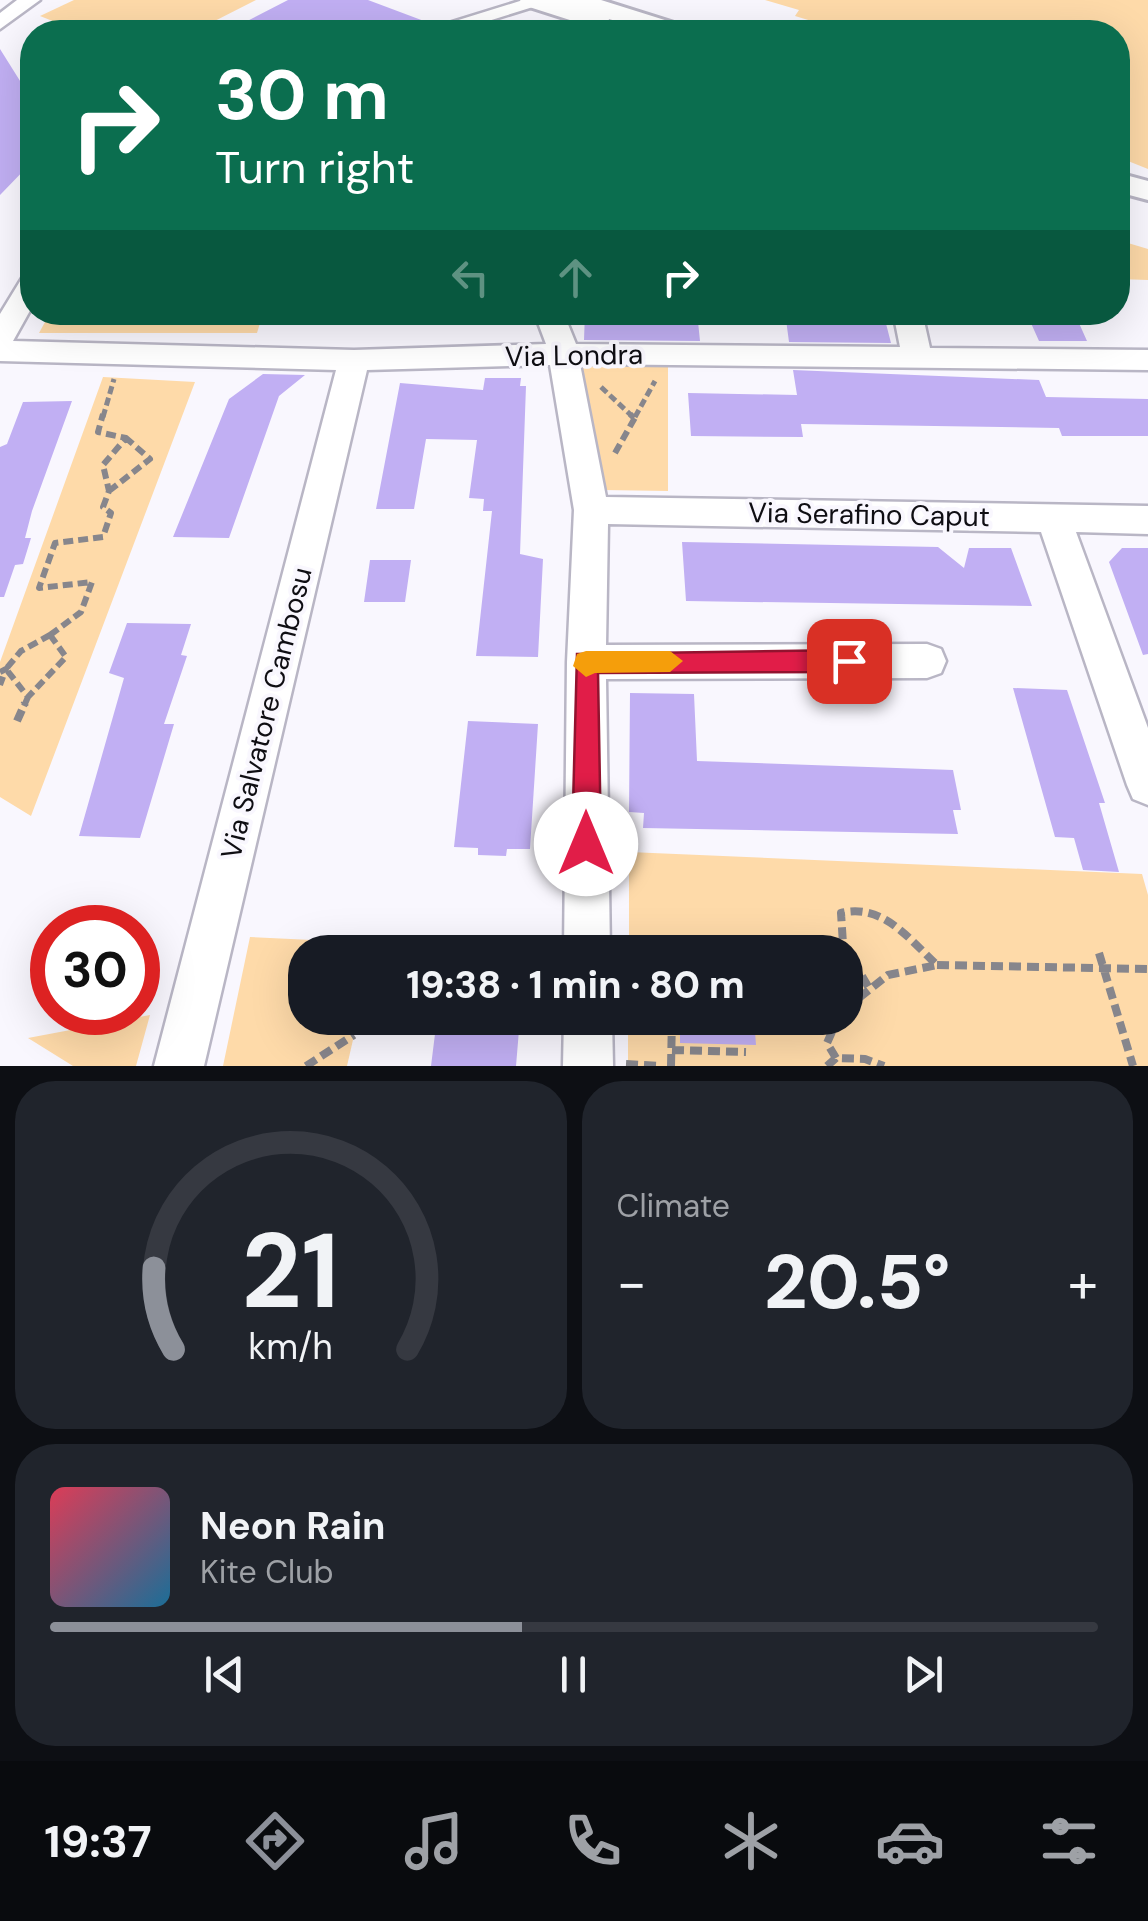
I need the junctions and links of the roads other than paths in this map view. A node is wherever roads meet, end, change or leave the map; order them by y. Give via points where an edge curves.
1 (30, 0) edge
2 (487, 0) edge
3 (575, 0) edge
4 (536, 1) edge
5 (472, 20) joint
6 (596, 20) edge
7 (639, 20) edge
8 (1, 22) edge
9 (20, 304) edge
10 (554, 325) edge
11 (910, 325) edge
12 (0, 338) edge
13 (0, 351) edge
14 (561, 354) junction
15 (917, 354) junction
16 (354, 360) junction
17 (1148, 360) edge
18 (591, 510) junction
19 (1053, 517) junction
20 (1148, 520) edge
21 (927, 661) dead end
22 (586, 662) junction
23 (1148, 785) edge
24 (587, 935) edge
25 (593, 1035) edge
26 (601, 1065) edge
27 (179, 1066) edge

1 - 8 street
2 - 5 street via 486,12
3 - 7 street
4 - 5 street
4 - 6 street
9 - 12 street
10 - 14 street
11 - 15 street
13 - 16 street, Via Londra
14 - 15 street, Via Londra
14 - 16 street, Via Londra
14 - 18 street
15 - 17 street, Via Londra
16 - 27 street, Via Salvatore Cambosu
18 - 19 street, Via Serafino Caput
18 - 22 street
19 - 20 street, Via Serafino Caput
19 - 23 street
21 - 22 street
22 - 24 street
25 - 26 street

